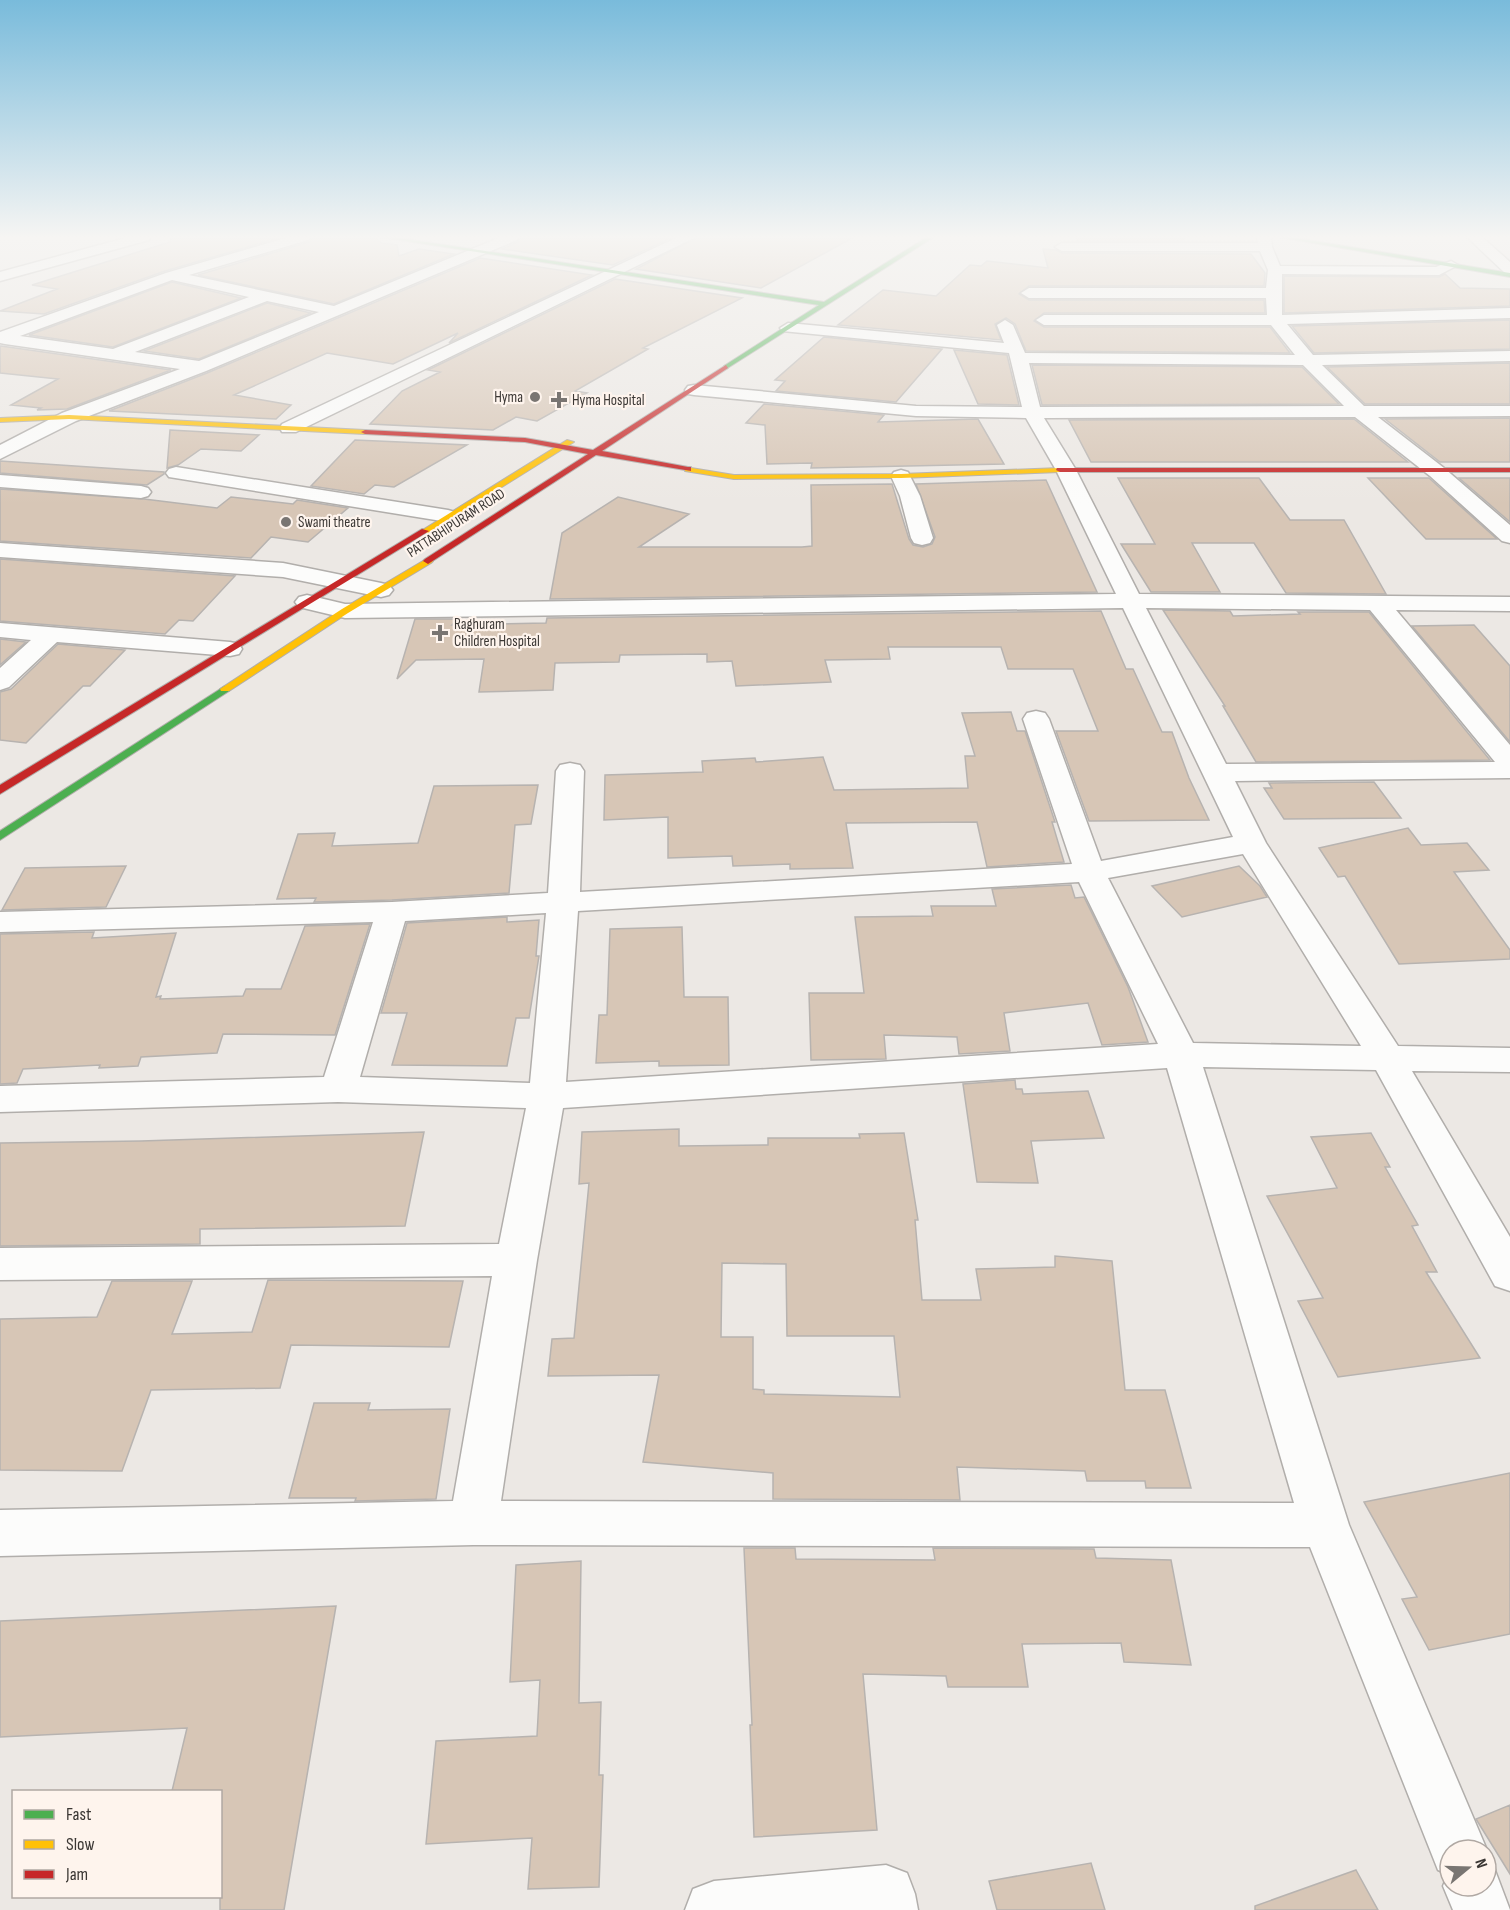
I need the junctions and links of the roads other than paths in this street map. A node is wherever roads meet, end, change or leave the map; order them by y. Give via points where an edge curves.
1 (33, 326) edge
2 (188, 326) edge
3 (295, 326) edge
4 (501, 326) edge
5 (791, 326) edge
6 (1280, 326) edge
7 (788, 328) junction
8 (0, 338) edge
9 (1013, 344) junction
10 (114, 355) junction
11 (1510, 356) edge
12 (1308, 360) junction
13 (200, 367) junction
14 (694, 390) junction
15 (1359, 411) junction
16 (1510, 411) edge
17 (1032, 413) junction
18 (69, 417) junction
19 (0, 420) edge
20 (289, 428) junction
21 (580, 436) dead end
22 (562, 447) junction
23 (0, 453) edge
24 (594, 454) junction
25 (1066, 470) junction
26 (1510, 470) edge
27 (1437, 472) junction
28 (176, 473) dead end
29 (901, 476) junction
30 (0, 481) edge
31 (141, 492) dead end
32 (448, 516) junction
33 (1510, 536) edge
34 (922, 538) dead end
35 (0, 550) edge
36 (342, 581) junction
37 (381, 590) junction
38 (1132, 601) junction
39 (307, 602) junction
40 (1377, 603) junction
41 (1510, 604) edge
42 (345, 611) junction
43 (0, 630) edge
44 (53, 633) junction
45 (230, 650) junction
46 (0, 682) edge
47 (1036, 719) dead end
48 (1510, 762) edge
49 (1510, 770) edge
50 (570, 771) dead end
51 (1218, 773) junction
52 (0, 790) edge
53 (0, 836) edge
54 (1251, 843) junction
55 (1090, 872) junction
56 (562, 903) junction
57 (392, 912) junction
58 (0, 922) edge
59 (1181, 1055) junction
60 (1387, 1058) junction
61 (1510, 1060) edge
62 (338, 1089) junction
63 (547, 1096) junction
64 (0, 1099) edge
65 (516, 1260) junction
66 (0, 1264) edge
67 (1510, 1274) edge
68 (474, 1523) junction
69 (1325, 1525) junction
70 (0, 1533) edge
71 (1453, 1838) edge
72 (714, 1910) edge
73 (889, 1910) edge

1 - 8 street
2 - 10 street
3 - 13 street
4 - 20 street
5 - 7 street, PATTABHIPURAM ROAD
6 - 12 street
7 - 9 street
7 - 14 street, PATTABHIPURAM ROAD
8 - 10 street
9 - 12 street
9 - 17 street
10 - 13 street
11 - 12 street
12 - 15 street
13 - 18 street
14 - 17 street via 916,411
14 - 24 street, PATTABHIPURAM ROAD
15 - 16 street
15 - 17 street
15 - 27 street
17 - 25 street
18 - 19 street
18 - 20 street
18 - 23 street
20 - 22 street via 525,440
21 - 22 street, PATTABHIPURAM ROAD
22 - 24 street
22 - 32 street, PATTABHIPURAM ROAD
24 - 29 street via 734,477
24 - 37 street, PATTABHIPURAM ROAD
25 - 27 street
25 - 29 street
25 - 38 street
26 - 27 street
27 - 33 street
28 - 32 street
29 - 34 street
30 - 31 street
32 - 36 street, PATTABHIPURAM ROAD
35 - 36 street via 283,570
36 - 37 street
36 - 39 street, PATTABHIPURAM ROAD
37 - 42 street, PATTABHIPURAM ROAD
38 - 40 street
38 - 42 street
38 - 51 street
39 - 42 street
39 - 45 street, PATTABHIPURAM ROAD
40 - 41 street
40 - 48 street
42 - 53 street, PATTABHIPURAM ROAD
43 - 44 street
44 - 45 street
44 - 46 street
45 - 52 street, PATTABHIPURAM ROAD
47 - 55 street
49 - 51 street
50 - 56 street
51 - 54 street
54 - 55 street
54 - 60 street
55 - 56 street
55 - 59 street
56 - 57 street
56 - 63 street
57 - 58 street
57 - 62 street
59 - 60 street
59 - 63 street
59 - 69 street
60 - 61 street
60 - 67 street
62 - 63 street
62 - 64 street
63 - 65 street
65 - 66 street
65 - 68 street
68 - 69 street
68 - 70 street
69 - 71 street
72 - 73 street via 886,1894

